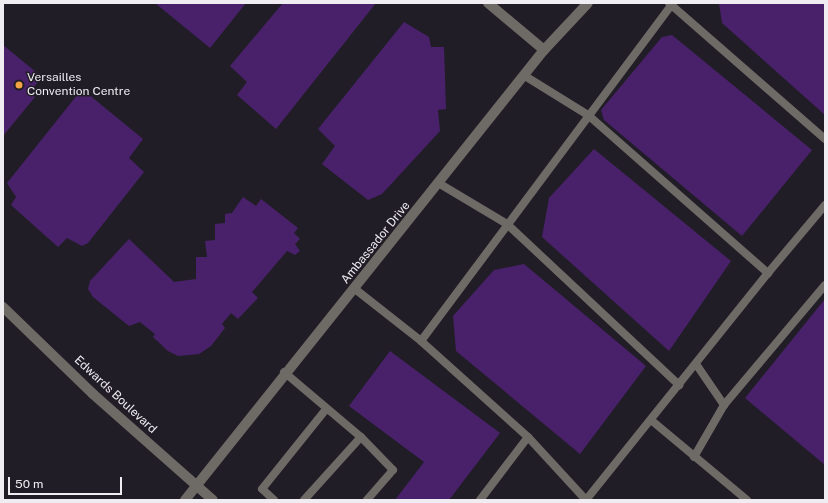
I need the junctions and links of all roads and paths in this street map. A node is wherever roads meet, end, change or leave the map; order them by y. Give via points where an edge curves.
1 (488, 3) edge
2 (588, 3) edge
3 (671, 3) edge
4 (544, 50) junction
5 (525, 76) junction
6 (588, 115) junction
7 (825, 139) edge
8 (440, 184) junction
9 (825, 205) edge
10 (507, 224) junction
11 (768, 273) junction
12 (825, 285) edge
13 (355, 289) junction
14 (3, 307) edge
15 (421, 341) junction
16 (696, 364) junction
17 (284, 372) junction
18 (678, 385) junction
19 (724, 405) junction
20 (326, 409) junction
21 (651, 420) junction
22 (361, 437) junction
23 (528, 437) junction
24 (694, 457) junction
25 (196, 487) junction
26 (185, 500) edge
27 (212, 500) edge
28 (274, 500) edge
29 (304, 500) edge
30 (367, 500) edge
31 (480, 500) edge
32 (586, 500) edge
33 (747, 500) edge

1 - 4 street
2 - 4 street, Ambassador Drive
3 - 6 lane
3 - 7 lane
4 - 5 street, Ambassador Drive
5 - 6 lane
5 - 8 street, Ambassador Drive
6 - 10 lane
6 - 11 lane
8 - 10 lane
8 - 13 street, Ambassador Drive
9 - 11 lane
10 - 15 lane
10 - 18 lane
11 - 16 lane
12 - 19 lane
13 - 15 lane
13 - 17 street, Ambassador Drive
14 - 25 street, Edwards Boulevard
15 - 23 lane
16 - 18 lane
16 - 19 lane
17 - 20 lane
17 - 25 street, Ambassador Drive
18 - 21 lane
19 - 24 lane
20 - 22 lane
20 - 28 lane via 262,489
21 - 24 lane
21 - 32 lane
22 - 29 lane
22 - 30 lane via 392,470
23 - 31 lane
23 - 32 lane
24 - 33 lane
25 - 26 street, Ambassador Drive
25 - 27 street, Edwards Boulevard

